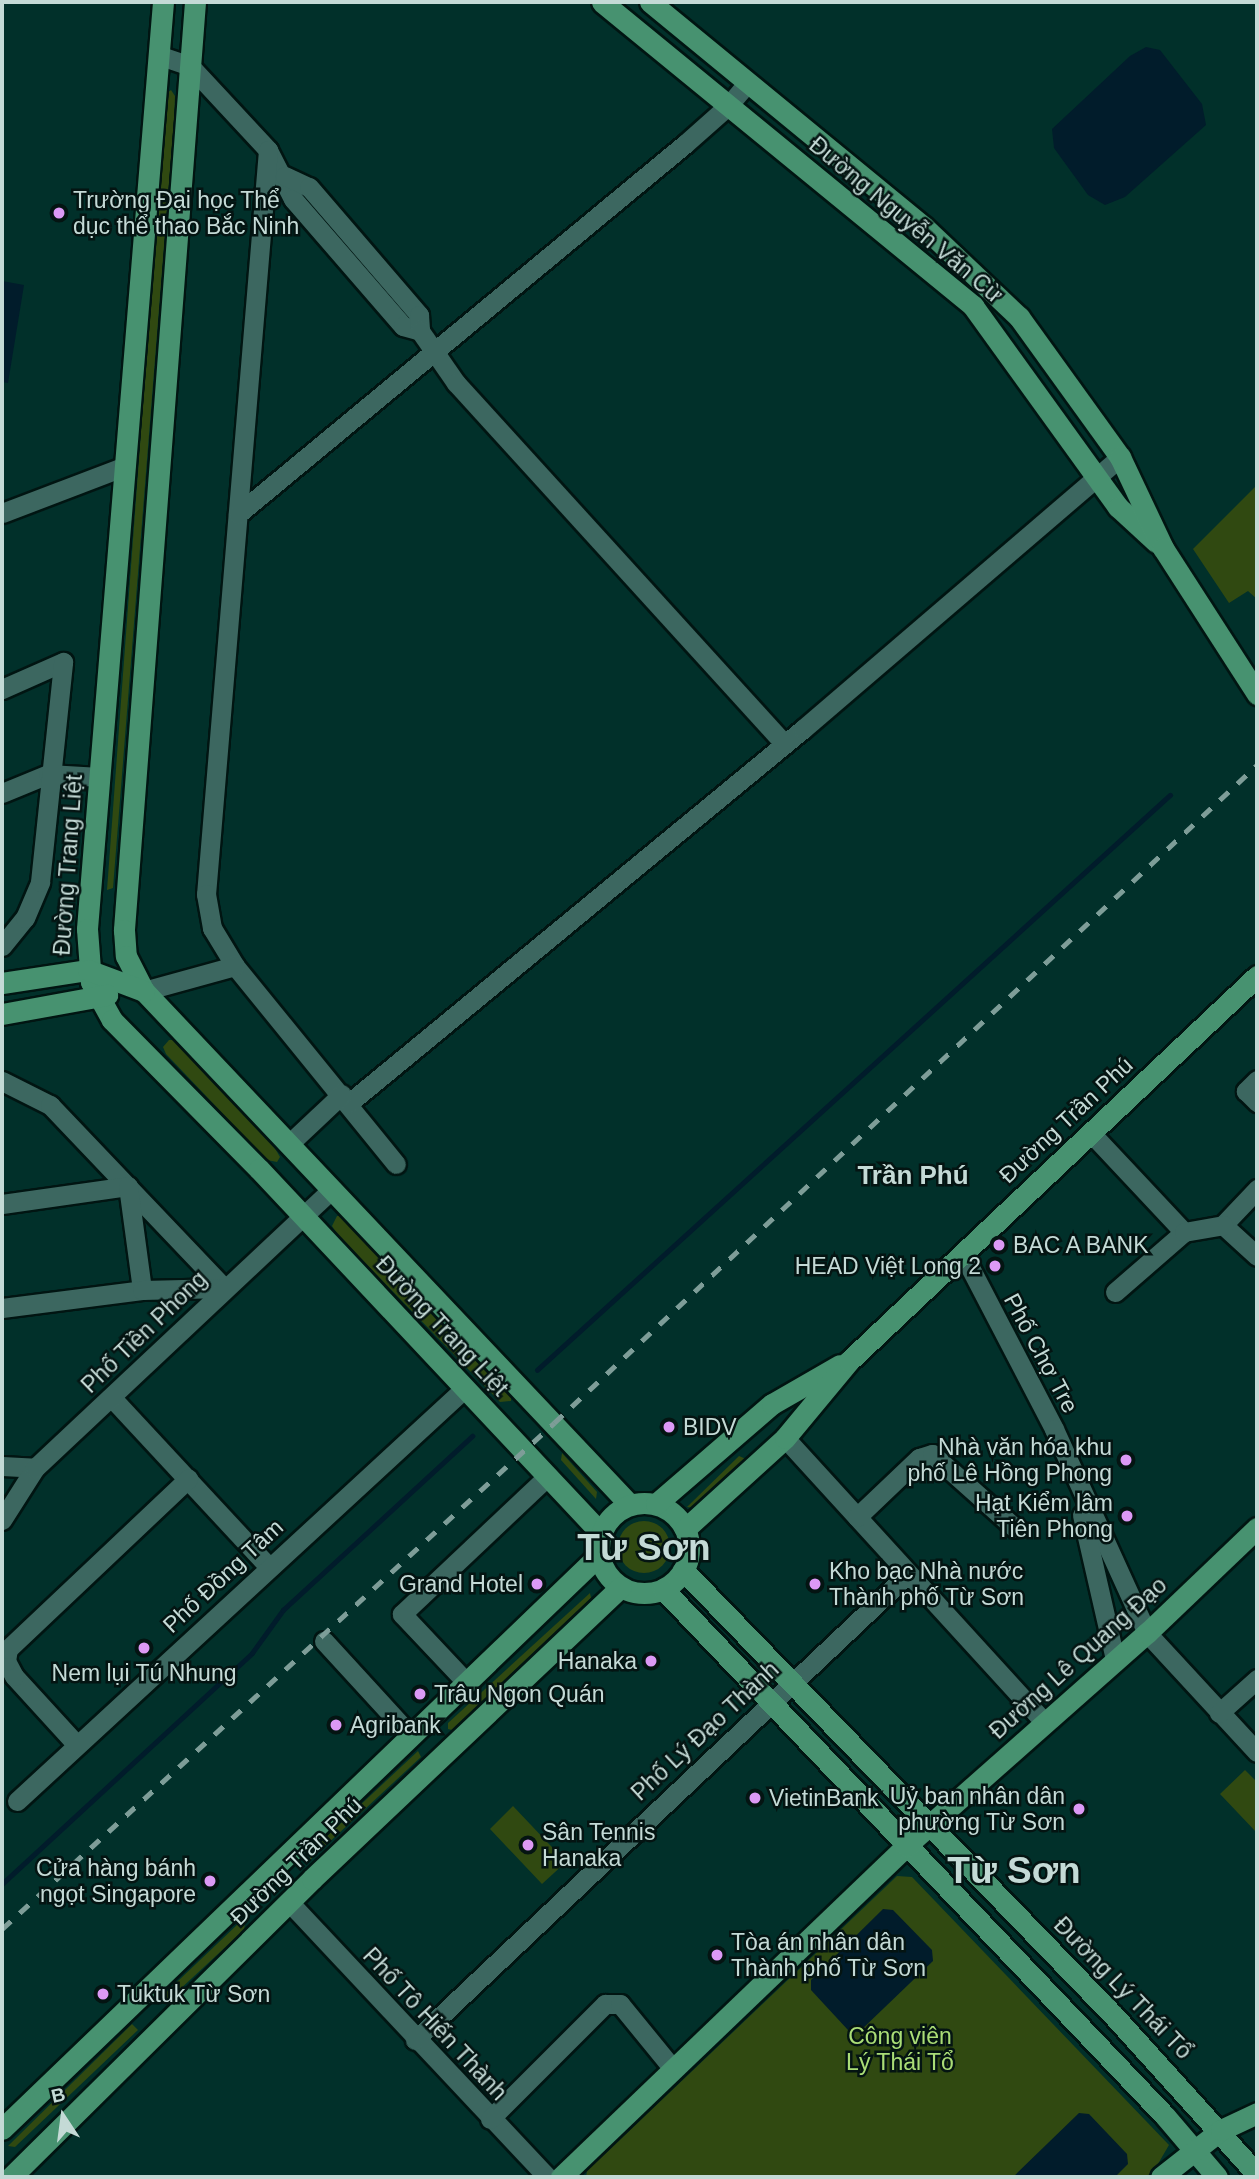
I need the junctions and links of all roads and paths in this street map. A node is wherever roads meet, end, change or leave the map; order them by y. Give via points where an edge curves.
1 (163, 2) edge
2 (195, 2) edge
3 (650, 2) edge
4 (613, 5) edge
5 (158, 55) junction
6 (190, 66) junction
7 (747, 83) junction
8 (728, 106) junction
9 (268, 150) junction
10 (435, 351) junction
11 (1120, 457) junction
12 (125, 466) junction
13 (1094, 476) junction
14 (2, 513) edge
15 (238, 514) junction
16 (1163, 548) junction
17 (2, 689) edge
18 (1257, 694) edge
19 (785, 744) junction
20 (48, 774) junction
21 (100, 777) junction
22 (2, 793) edge
23 (2, 946) edge
24 (235, 966) junction
25 (88, 970) junction
26 (1256, 979) edge
27 (2, 983) edge
28 (144, 991) junction
29 (95, 996) junction
30 (2, 1014) edge
31 (1257, 1080) edge
32 (2, 1081) edge
33 (346, 1098) junction
34 (1257, 1102) edge
35 (1091, 1133) junction
36 (290, 1143) junction
37 (396, 1164) dead end
38 (128, 1186) junction
39 (332, 1189) junction
40 (1257, 1189) edge
41 (2, 1204) edge
42 (303, 1217) junction
43 (1223, 1225) junction
44 (1184, 1232) junction
45 (963, 1254) junction
46 (1257, 1256) edge
47 (224, 1288) junction
48 (142, 1290) junction
49 (1115, 1292) dead end
50 (2, 1308) edge
51 (849, 1361) junction
52 (465, 1388) junction
53 (789, 1392) junction
54 (112, 1398) junction
55 (762, 1413) junction
56 (806, 1413) junction
57 (785, 1438) junction
58 (2, 1466) edge
59 (35, 1468) junction
60 (548, 1476) junction
61 (1073, 1476) junction
62 (188, 1479) junction
63 (656, 1504) junction
64 (630, 1505) junction
65 (857, 1517) junction
66 (2, 1520) edge
67 (1015, 1528) dead end
68 (1257, 1528) edge
69 (685, 1529) junction
70 (601, 1533) junction
71 (599, 1555) junction
72 (269, 1567) junction
73 (683, 1570) junction
74 (908, 1574) junction
75 (621, 1587) junction
76 (663, 1589) junction
77 (1147, 1633) junction
78 (324, 1641) dead end
79 (1115, 1659) junction
80 (1257, 1679) edge
81 (794, 1681) junction
82 (467, 1683) junction
83 (770, 1703) junction
84 (1219, 1713) junction
85 (1045, 1723) junction
86 (416, 1732) junction
87 (77, 1745) junction
88 (1257, 1752) edge
89 (446, 1756) junction
90 (17, 1801) dead end
91 (931, 1824) junction
92 (906, 1846) junction
93 (263, 1876) junction
94 (289, 1902) junction
95 (1066, 1967) junction
96 (1043, 1988) junction
97 (415, 2040) junction
98 (673, 2069) junction
99 (1257, 2113) edge
100 (490, 2119) junction
101 (2, 2129) edge
102 (1221, 2130) junction
103 (1194, 2150) junction
104 (1257, 2174) edge
105 (11, 2177) edge
106 (547, 2177) edge
107 (561, 2177) edge
108 (1161, 2177) edge
109 (1217, 2177) edge

1 - 5 main road, Đường Trang Liệt
2 - 6 main road, Đường Trang Liệt
3 - 7 main road, Đường Nguyễn Văn Cừ
4 - 8 main road, Đường Nguyễn Văn Cừ
5 - 6 street
5 - 12 main road, Đường Trang Liệt
6 - 9 street
6 - 28 main road, Đường Trang Liệt via 124,930 126,956
7 - 8 street
7 - 11 main road, Đường Nguyễn Văn Cừ via 984,280 1019,317
8 - 10 street
8 - 13 main road, Đường Nguyễn Văn Cừ via 973,306
9 - 10 street via 293,199 402,326 420,331
9 - 15 street
10 - 15 street
10 - 19 street via 456,383
11 - 13 street
11 - 16 main road, Đường Nguyễn Văn Cừ
12 - 14 street
12 - 21 main road, Đường Trang Liệt
13 - 16 main road, Đường Nguyễn Văn Cừ via 1118,507
13 - 19 street
15 - 24 street via 206,894 212,928
16 - 18 main road, Đường Nguyễn Văn Cừ
17 - 20 street via 62,663
19 - 33 street
20 - 21 street
20 - 22 street
20 - 23 street via 40,882 24,918
21 - 25 main road, Đường Trang Liệt via 87,929
24 - 28 street
24 - 33 street
25 - 27 main road
25 - 28 main road
25 - 29 main road, Đường Trang Liệt
26 - 35 main road, Đường Trần Phú
28 - 29 main road
28 - 36 main road, Đường Trang Liệt
29 - 30 main road
29 - 42 main road, Đường Trang Liệt via 112,1020
31 - 34 street via 1246,1091
32 - 38 street via 50,1105
33 - 36 street
33 - 37 street
35 - 44 street
35 - 45 main road, Đường Trần Phú
36 - 39 main road, Đường Trang Liệt
38 - 41 street
38 - 47 street
38 - 48 street
39 - 42 street, Phố Tiền Phong
39 - 64 main road, Đường Trang Liệt
40 - 43 street
42 - 47 street, Phố Tiền Phong
42 - 52 main road, Đường Trang Liệt
43 - 44 street
43 - 46 street
44 - 49 street
45 - 51 main road, Đường Trần Phú
45 - 61 street, Phố Chợ Tre via 1054,1429
47 - 48 street
47 - 54 street, Phố Tiền Phong
48 - 50 street
51 - 53 main road, Đường Trần Phú
51 - 56 main road, Đường Trần Phú
52 - 60 main road, Đường Trang Liệt
52 - 72 street, Phố Đồng Tâm
53 - 55 main road, Đường Trần Phú
53 - 56 main road
54 - 59 street, Phố Tiền Phong
54 - 62 street
55 - 57 main road
55 - 63 main road, Đường Trần Phú
56 - 57 main road, Đường Trần Phú
57 - 65 street
57 - 69 main road, Đường Trần Phú
58 - 59 street
59 - 66 street, Phố Tiền Phong
60 - 70 main road, Đường Trang Liệt
60 - 82 street via 402,1614
61 - 77 street, Phố Chợ Tre
61 - 79 street, Phố Chợ Tre
62 - 72 street
62 - 87 street via 8,1649 6,1661 14,1676
63 - 64 main road
63 - 69 main road via 674,1514
64 - 70 main road via 613,1515
65 - 67 street via 919,1458 932,1454
65 - 74 street
68 - 77 main road, Đường Lê Quang Đạo
69 - 73 main road via 689,1552
70 - 71 main road
71 - 75 main road via 608,1575
71 - 82 main road, Đường Trần Phú
72 - 87 street, Phố Đồng Tâm
73 - 76 main road
73 - 81 main road, Đường Lý Thái Tổ
74 - 81 street, Phố Lý Đạo Thành
74 - 85 street
75 - 76 main road via 641,1593
75 - 89 main road, Đường Trần Phú
76 - 83 main road
77 - 79 main road, Đường Lê Quang Đạo
77 - 84 street, Phố Chợ Tre
78 - 86 street
79 - 85 main road, Đường Lê Quang Đạo
80 - 84 street
81 - 83 street, Phố Lý Đạo Thành
81 - 91 main road, Đường Lý Thái Tổ
82 - 86 main road, Đường Trần Phú
83 - 92 main road
83 - 97 street, Phố Lý Đạo Thành
84 - 88 street, Phố Chợ Tre
85 - 91 main road, Đường Lê Quang Đạo
86 - 89 main road
86 - 93 main road, Đường Trần Phú
87 - 90 street, Phố Đồng Tâm
89 - 94 main road, Đường Trần Phú
91 - 92 main road, Đường Lê Quang Đạo
91 - 95 main road, Đường Lý Thái Tổ
92 - 96 main road
92 - 98 main road
93 - 94 main road
93 - 101 main road, Đường Trần Phú
94 - 97 street, Phố Tô Hiến Thành
94 - 105 main road, Đường Trần Phú
95 - 96 main road
95 - 102 main road, Đường Lý Thái Tổ
96 - 103 main road
97 - 100 street, Phố Tô Hiến Thành
98 - 100 street via 620,2004 605,2004
98 - 107 main road
99 - 102 main road
100 - 106 street, Phố Tô Hiến Thành
102 - 103 main road
102 - 104 main road, Đường Lý Thái Tổ
103 - 108 main road
103 - 109 main road

